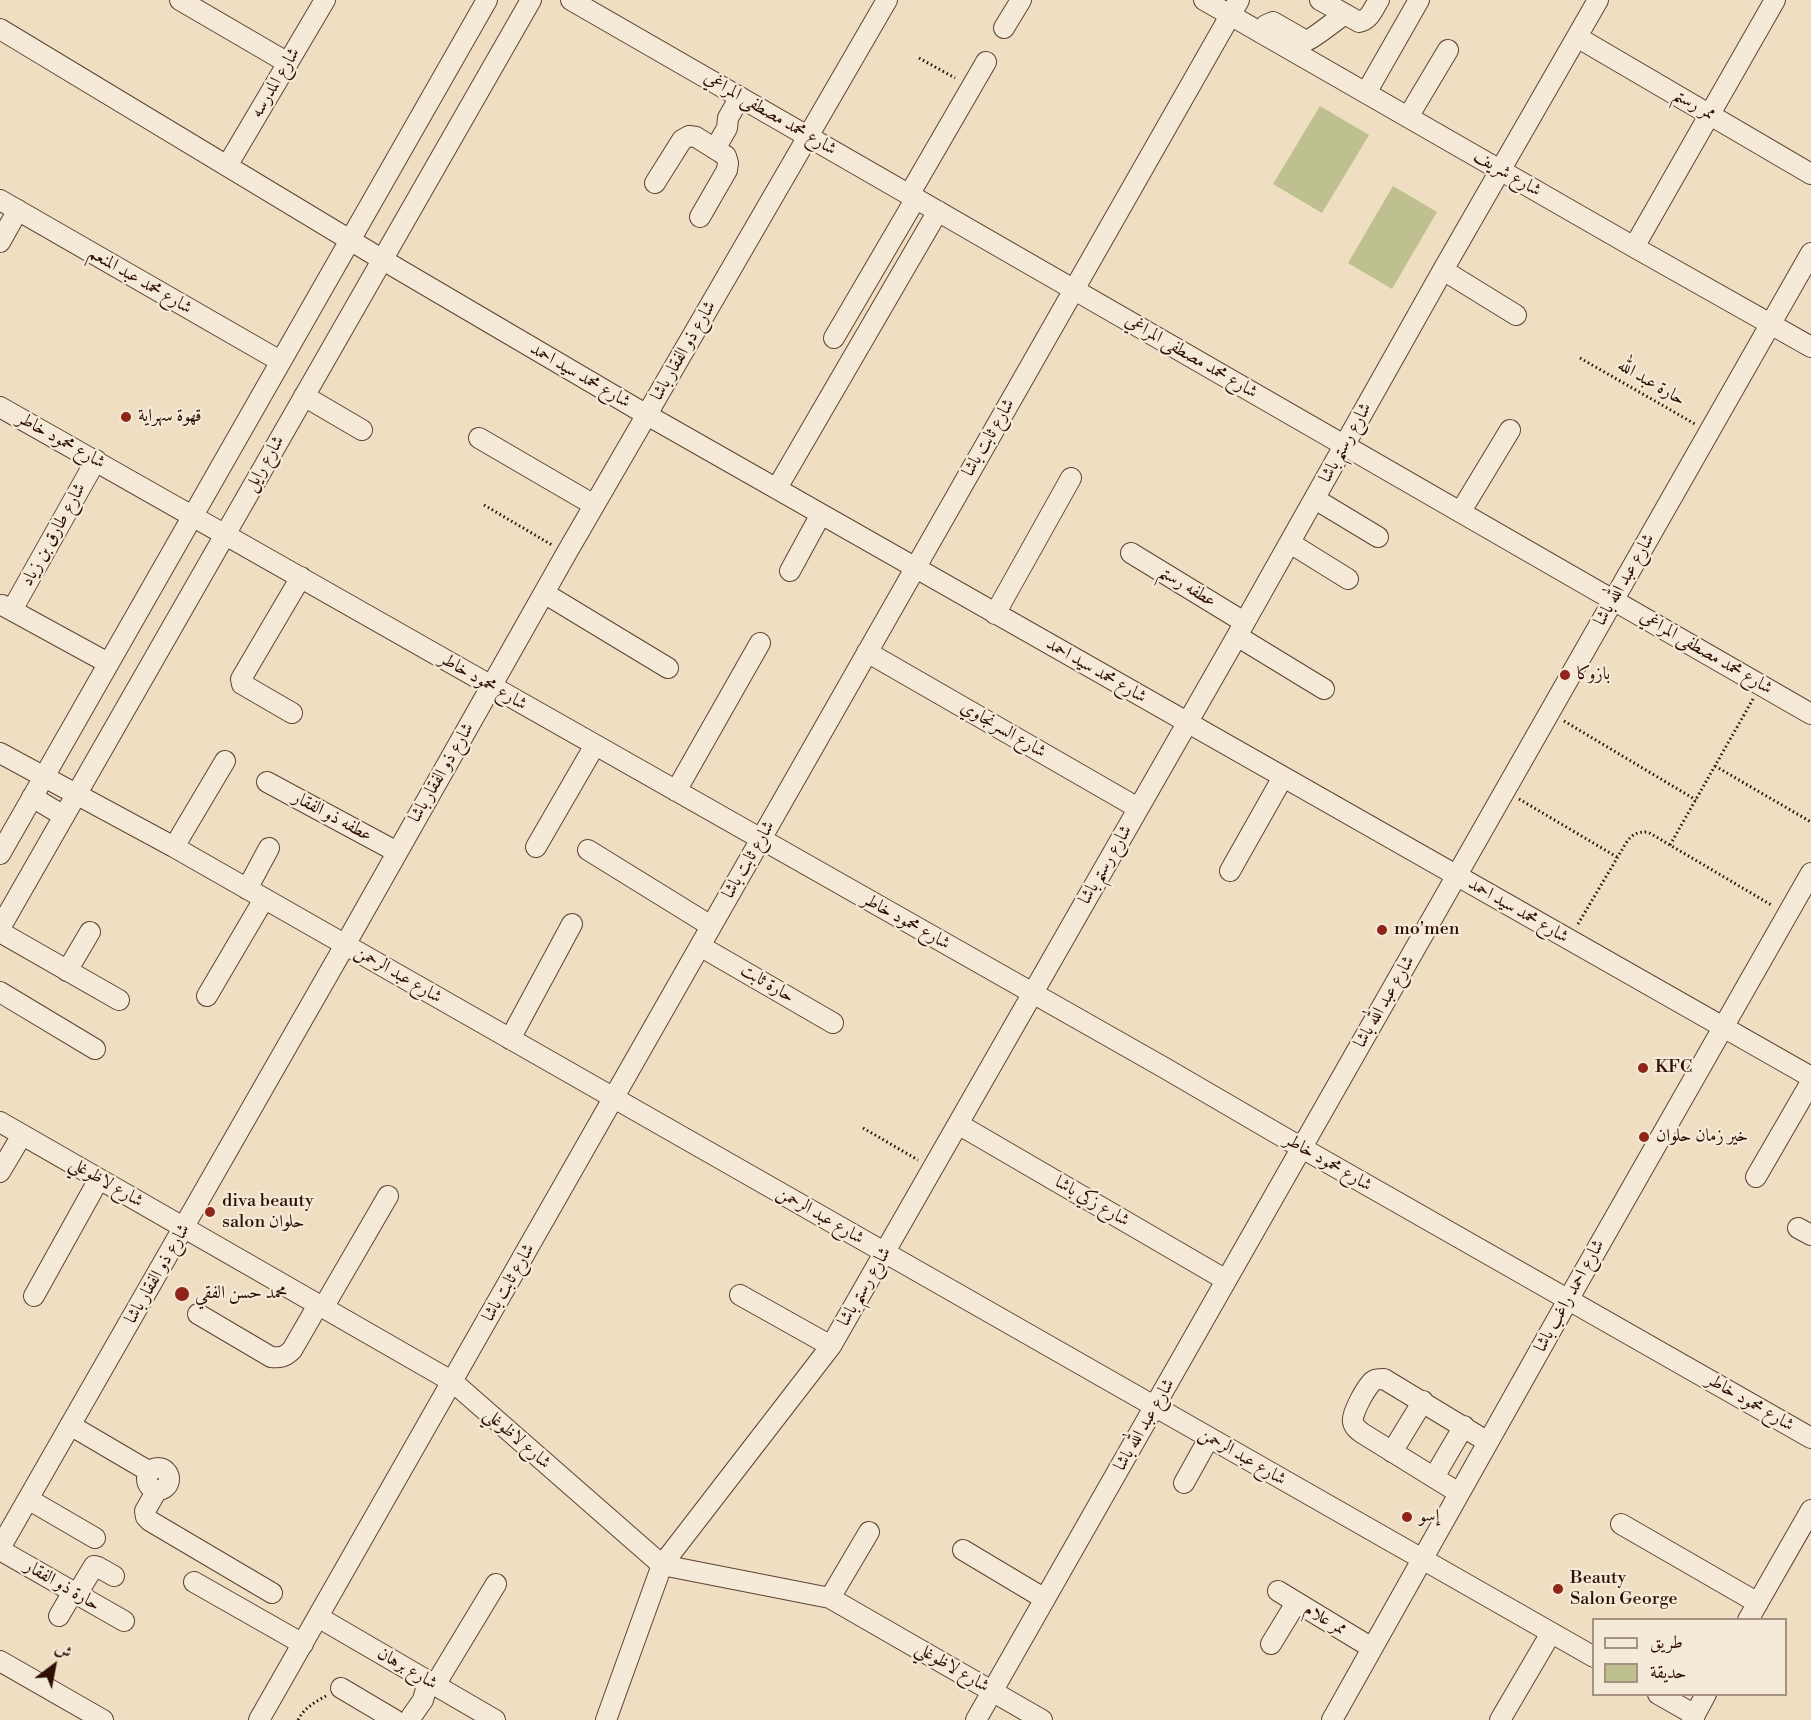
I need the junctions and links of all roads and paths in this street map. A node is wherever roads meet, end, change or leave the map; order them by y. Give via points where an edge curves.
1 (180, 0) edge
2 (325, 0) edge
3 (531, 0) edge
4 (571, 0) edge
5 (887, 0) edge
6 (1021, 0) edge
7 (1204, 0) edge
8 (1314, 0) edge
9 (1320, 0) edge
10 (1379, 0) edge
11 (1419, 0) edge
12 (1598, 0) edge
13 (1774, 0) edge
14 (484, 1) edge
15 (1235, 7) edge
16 (1345, 14) junction
17 (1004, 28) dead end
18 (0, 29) edge
19 (1262, 33) junction
20 (1317, 33) junction
21 (1577, 37) junction
22 (1448, 50) dead end
23 (919, 58) dead end
24 (986, 62) dead end
25 (288, 63) junction
26 (972, 88) junction
27 (1366, 93) junction
28 (740, 97) junction
29 (1710, 114) junction
30 (1408, 117) junction
31 (808, 136) junction
32 (711, 147) junction
33 (227, 166) junction
34 (1500, 170) junction
35 (1811, 174) edge
36 (656, 183) dead end
37 (912, 196) junction
38 (0, 200) edge
39 (18, 210) junction
40 (938, 211) junction
41 (700, 217) dead end
42 (350, 240) junction
43 (0, 242) edge
44 (1634, 247) junction
45 (1811, 253) edge
46 (383, 260) junction
47 (1443, 270) junction
48 (1074, 290) junction
49 (1516, 315) dead end
50 (1771, 323) junction
51 (834, 338) dead end
52 (1811, 347) edge
53 (1580, 358) dead end
54 (280, 361) junction
55 (304, 396) junction
56 (0, 407) edge
57 (647, 415) junction
58 (362, 429) dead end
59 (1510, 430) dead end
60 (1709, 432) junction
61 (479, 438) dead end
62 (1345, 445) junction
63 (96, 460) junction
64 (1071, 478) dead end
65 (777, 488) junction
66 (1315, 499) junction
67 (484, 504) dead end
68 (594, 506) junction
69 (1461, 511) junction
70 (821, 514) junction
71 (193, 516) junction
72 (225, 534) junction
73 (1378, 537) dead end
74 (1290, 543) junction
75 (1131, 553) dead end
76 (566, 554) junction
77 (915, 568) junction
78 (790, 571) dead end
79 (301, 577) junction
80 (1348, 579) dead end
81 (544, 594) junction
82 (1613, 600) junction
83 (6, 607) edge
84 (995, 614) junction
85 (1241, 629) junction
86 (760, 643) dead end
87 (867, 652) junction
88 (108, 663) junction
89 (668, 668) dead end
90 (1761, 685) junction
91 (491, 686) junction
92 (1324, 689) dead end
93 (1550, 712) junction
94 (292, 713) dead end
95 (1811, 714) edge
96 (1187, 723) junction
97 (596, 745) junction
98 (0, 753) edge
99 (225, 761) dead end
100 (1715, 766) junction
101 (44, 777) junction
102 (1283, 777) junction
103 (267, 782) dead end
104 (676, 791) junction
105 (1505, 791) junction
106 (77, 794) junction
107 (32, 797) junction
108 (1696, 800) junction
109 (1138, 808) junction
110 (64, 816) junction
111 (1811, 822) edge
112 (760, 840) junction
113 (1670, 846) junction
114 (536, 847) dead end
115 (174, 848) junction
116 (270, 848) dead end
117 (588, 850) dead end
118 (397, 852) junction
119 (0, 854) edge
120 (1617, 858) junction
121 (1230, 871) dead end
122 (1811, 873) edge
123 (1456, 876) junction
124 (255, 894) junction
125 (1787, 915) junction
126 (572, 924) dead end
127 (711, 926) junction
128 (0, 930) edge
129 (90, 932) dead end
130 (1568, 940) junction
131 (345, 945) junction
132 (700, 946) junction
133 (67, 971) junction
134 (0, 992) edge
135 (1033, 993) junction
136 (207, 996) dead end
137 (119, 1000) dead end
138 (833, 1023) dead end
139 (1723, 1028) junction
140 (510, 1039) junction
141 (95, 1049) dead end
142 (1811, 1077) edge
143 (1811, 1082) edge
144 (614, 1098) junction
145 (0, 1122) edge
146 (958, 1124) junction
147 (863, 1128) dead end
148 (22, 1135) junction
149 (1302, 1148) junction
150 (933, 1168) junction
151 (0, 1172) edge
152 (1756, 1177) dead end
153 (99, 1179) junction
154 (388, 1196) dead end
155 (184, 1228) junction
156 (885, 1253) junction
157 (1226, 1280) junction
158 (740, 1294) dead end
159 (33, 1296) dead end
160 (1568, 1300) junction
161 (320, 1306) junction
162 (198, 1314) dead end
163 (831, 1346) junction
164 (453, 1382) junction
165 (1423, 1401) junction
166 (1155, 1407) junction
167 (70, 1425) junction
168 (1464, 1426) junction
169 (1209, 1438) junction
170 (1811, 1438) edge
171 (1488, 1442) junction
172 (1392, 1452) junction
173 (1434, 1477) junction
174 (1184, 1483) dead end
175 (1460, 1493) junction
176 (28, 1499) junction
177 (1811, 1510) edge
178 (6, 1522) edge
179 (1621, 1524) dead end
180 (868, 1532) dead end
181 (95, 1538) dead end
182 (0, 1549) edge
183 (963, 1550) dead end
184 (1422, 1560) junction
185 (662, 1565) junction
186 (114, 1576) dead end
187 (194, 1582) dead end
188 (496, 1584) dead end
189 (1278, 1591) dead end
190 (75, 1593) junction
191 (272, 1593) dead end
192 (830, 1598) junction
193 (1045, 1599) junction
194 (1296, 1603) junction
195 (1753, 1611) edge
196 (58, 1616) dead end
197 (318, 1617) junction
198 (124, 1621) dead end
199 (1551, 1633) junction
200 (303, 1644) junction
201 (1270, 1644) dead end
202 (1372, 1648) junction
203 (1592, 1657) edge
204 (0, 1661) edge
205 (436, 1685) junction
206 (340, 1688) joint
207 (992, 1691) junction
208 (1660, 1696) edge
209 (1700, 1712) edge
210 (410, 1719) edge
211 (1335, 1719) edge
212 (102, 1720) edge
213 (259, 1720) edge
214 (298, 1720) edge
215 (495, 1720) edge
216 (606, 1720) edge
217 (976, 1720) edge
218 (1042, 1720) edge
219 (1500, 1720) edge

1 - 25 street
2 - 25 street, شارع المدرسه
3 - 46 street, شارع رايل
4 - 28 street, شارع محمد مصطفى المراغي
5 - 31 street, شارع ذو الفقار باشا
6 - 17 street
7 - 15 street, شارع شريف
8 - 20 street
9 - 16 street
10 - 16 street via 1365,21
11 - 27 street
12 - 21 street, شارع رستم باشا
13 - 29 street
14 - 42 street, شارع رايل
15 - 19 street, شارع شريف
15 - 48 street, شارع ثابت باشا
16 - 20 street
18 - 33 street, شارع محمد سيد احمد
19 - 20 street via 1273,22 1306,41
19 - 27 street, شارع شريف
21 - 29 street, ممر رستم
21 - 34 street, شارع رستم باشا
22 - 30 street
23 - 26 path
24 - 26 street
25 - 33 street, شارع المدرسه
26 - 37 street
27 - 30 street, شارع شريف
28 - 31 street, شارع محمد مصطفى المراغي
28 - 32 street via 727,120 720,124
29 - 35 street, ممر رستم
29 - 44 street
30 - 34 street, شارع شريف
31 - 37 street, شارع محمد مصطفى المراغي
31 - 57 street, شارع ذو الفقار باشا
32 - 36 street via 696,137 682,140
32 - 41 street via 726,156 727,170
33 - 42 street, شارع محمد سيد احمد
34 - 44 street, شارع شريف
34 - 47 street, شارع رستم باشا
37 - 40 street, شارع محمد مصطفى المراغي
37 - 51 street
38 - 39 street, شارع محمد عبد المنعم
39 - 43 street
39 - 54 street, شارع محمد عبد المنعم
40 - 48 street, شارع محمد مصطفى المراغي
40 - 65 street
42 - 46 street, شارع محمد سيد احمد
42 - 54 street, شارع رايل
44 - 50 street, شارع شريف
45 - 50 street, شارع عبد الله باشا
46 - 55 street, شارع رايل
46 - 57 street, شارع محمد سيد احمد
47 - 49 street
47 - 62 street, شارع رستم باشا
48 - 62 street, شارع محمد مصطفى المراغي
48 - 77 street, شارع ثابت باشا
50 - 52 street, شارع شريف
50 - 60 street, شارع عبد الله باشا
53 - 60 path, حارة عبد الله
54 - 71 street, شارع رايل
55 - 58 street
55 - 72 street, شارع رايل
56 - 63 street, شارع محمود خاطر
57 - 65 street, شارع محمد سيد احمد
57 - 68 street, شارع ذو الفقار باشا
59 - 69 street
60 - 82 street, شارع عبد الله باشا
61 - 68 street
62 - 66 street, شارع رستم باشا
62 - 69 street, شارع محمد مصطفى المراغي
63 - 71 street, شارع محمود خاطر
63 - 83 street, شارع طارق بن زياد
64 - 84 street
65 - 70 street, شارع محمد سيد احمد
66 - 73 street
66 - 74 street, شارع رستم باشا
67 - 76 path
68 - 76 street, شارع ذو الفقار باشا
69 - 82 street, شارع محمد مصطفى المراغي
70 - 77 street, شارع محمد سيد احمد
70 - 78 street
71 - 72 street, شارع محمود خاطر
71 - 88 street, شارع رايل
72 - 79 street, شارع محمود خاطر
72 - 106 street, شارع رايل
74 - 80 street
74 - 85 street, شارع رستم باشا
75 - 85 street, عطفه رستم
76 - 81 street, شارع ذو الفقار باشا
77 - 84 street, شارع محمد سيد احمد
77 - 87 street, شارع ثابت باشا
79 - 91 street, شارع محمود خاطر
79 - 94 street via 241,679 242,684
81 - 89 street
81 - 91 street, شارع ذو الفقار باشا
82 - 90 street, شارع محمد مصطفى المراغي
82 - 93 street, شارع عبد الله باشا
83 - 88 street, شارع طارق بن زياد
84 - 96 street, شارع محمد سيد احمد
85 - 92 street, عطفه رستم
85 - 96 street, شارع رستم باشا
86 - 104 street
87 - 109 street, شارع السرنجاوي
87 - 112 street, شارع ثابت باشا
88 - 101 street, شارع رايل
90 - 95 street, شارع محمد مصطفى المراغي
90 - 100 path
91 - 97 street, شارع محمود خاطر
91 - 118 street, شارع ذو الفقار باشا
93 - 105 street, شارع عبد الله باشا
93 - 108 path
96 - 102 street, شارع محمد سيد احمد
96 - 109 street, شارع رستم باشا
97 - 104 street, شارع محمود خاطر
97 - 114 street
98 - 101 street, شارع عبد الرحمن
99 - 115 street
100 - 108 path
100 - 111 path
101 - 106 street, شارع عبد الرحمن
101 - 107 street, شارع رايل
102 - 121 street
102 - 123 street, شارع محمد سيد احمد
103 - 118 street, عطفه ذو الفقار
104 - 112 street, شارع محمود خاطر
105 - 120 path
105 - 123 street, شارع عبد الله باشا
106 - 110 street, شارع رايل
106 - 115 street, شارع عبد الرحمن
107 - 110 street
107 - 119 street, شارع رايل
108 - 113 path
109 - 135 street, شارع رستم باشا
110 - 128 street, شارع رايل
112 - 127 street, شارع ثابت باشا
112 - 135 street, شارع محمود خاطر
113 - 120 path via 1648,832 1639,832 1631,836
113 - 125 path
115 - 124 street, شارع عبد الرحمن
116 - 124 street
117 - 127 street
118 - 131 street, شارع ذو الفقار باشا
120 - 130 path
122 - 125 street, شارع احمد راغب باشا
123 - 130 street, شارع محمد سيد احمد
123 - 149 street, شارع عبد الله باشا
124 - 131 street, شارع عبد الرحمن
124 - 136 street
125 - 139 street, شارع احمد راغب باشا
126 - 140 street
127 - 132 street, شارع ثابت باشا
128 - 133 street
129 - 133 street
130 - 139 street, شارع محمد سيد احمد
131 - 140 street, شارع عبد الرحمن
131 - 155 street, شارع ذو الفقار باشا
132 - 138 street, حارة ثابت
132 - 144 street, شارع ثابت باشا
133 - 137 street
134 - 141 street
135 - 146 street, شارع رستم باشا
135 - 149 street, شارع محمود خاطر
139 - 142 street, شارع محمد سيد احمد
139 - 160 street, شارع احمد راغب باشا
140 - 144 street, شارع عبد الرحمن
143 - 152 street
144 - 156 street, شارع عبد الرحمن
144 - 164 street, شارع ثابت باشا
145 - 148 street, شارع لاظوغلي
146 - 150 street, شارع رستم باشا
146 - 157 street, شارع زكي باشا
147 - 150 path
148 - 151 street
148 - 153 street, شارع لاظوغلي
149 - 157 street, شارع عبد الله باشا
149 - 160 street, شارع محمود خاطر
150 - 156 street, شارع رستم باشا
153 - 155 street, شارع لاظوغلي
153 - 159 street
154 - 161 street
155 - 161 street, شارع لاظوغلي
155 - 167 street, شارع ذو الفقار باشا
156 - 163 street, شارع رستم باشا
156 - 166 street, شارع عبد الرحمن
157 - 166 street, شارع عبد الله باشا
158 - 163 street
160 - 170 street, شارع محمود خاطر
160 - 171 street, شارع احمد راغب باشا
161 - 162 street via 291,1350 279,1358
161 - 164 street, شارع لاظوغلي
163 - 185 street, شارع رستم باشا
164 - 185 street, شارع لاظوغلي
164 - 197 street, شارع ثابت باشا
165 - 168 street
165 - 172 street
165 - 172 street via 1384,1379 1372,1382 1367,1390 1353,1414 1353,1422 1362,1433
166 - 169 street, شارع عبد الرحمن
166 - 193 street, شارع عبد الله باشا
167 - 176 street, شارع ذو الفقار باشا
167 - 191 street via 150,1472 149,1485 157,1490 145,1511 150,1521
168 - 171 street
168 - 173 street
169 - 174 street
169 - 184 street, شارع عبد الرحمن
171 - 175 street, شارع احمد راغب باشا
172 - 173 street
173 - 175 street
175 - 184 street, شارع احمد راغب باشا
176 - 178 street, شارع ذو الفقار باشا
176 - 181 street
177 - 195 street
178 - 182 street, شارع ذو الفقار باشا
179 - 195 street
180 - 192 street
182 - 190 street, حارة ذو الفقار
183 - 193 street
184 - 199 street, شارع عبد الرحمن
184 - 202 street, شارع احمد راغب باشا
185 - 192 street, شارع لاظوغلي
185 - 216 street, شارع رستم باشا
186 - 190 street via 94,1566
187 - 200 street
188 - 205 street
189 - 194 street, ممر علام
190 - 196 street
190 - 198 street, حارة ذو الفقار
192 - 207 street, شارع لاظوغلي
193 - 207 street, شارع عبد الله باشا
194 - 201 street
194 - 202 street, ممر علام
197 - 200 street, شارع ثابت باشا
197 - 205 street, شارع برهان
199 - 203 street, شارع عبد الرحمن
199 - 219 street
200 - 213 street, شارع ثابت باشا
202 - 211 street, شارع احمد راغب باشا
204 - 212 street
205 - 210 street
205 - 215 street, شارع برهان
206 - 210 street
206 - 214 path via 311,1704
207 - 217 street, شارع عبد الله باشا
207 - 218 street, شارع لاظوغلي
208 - 209 street

